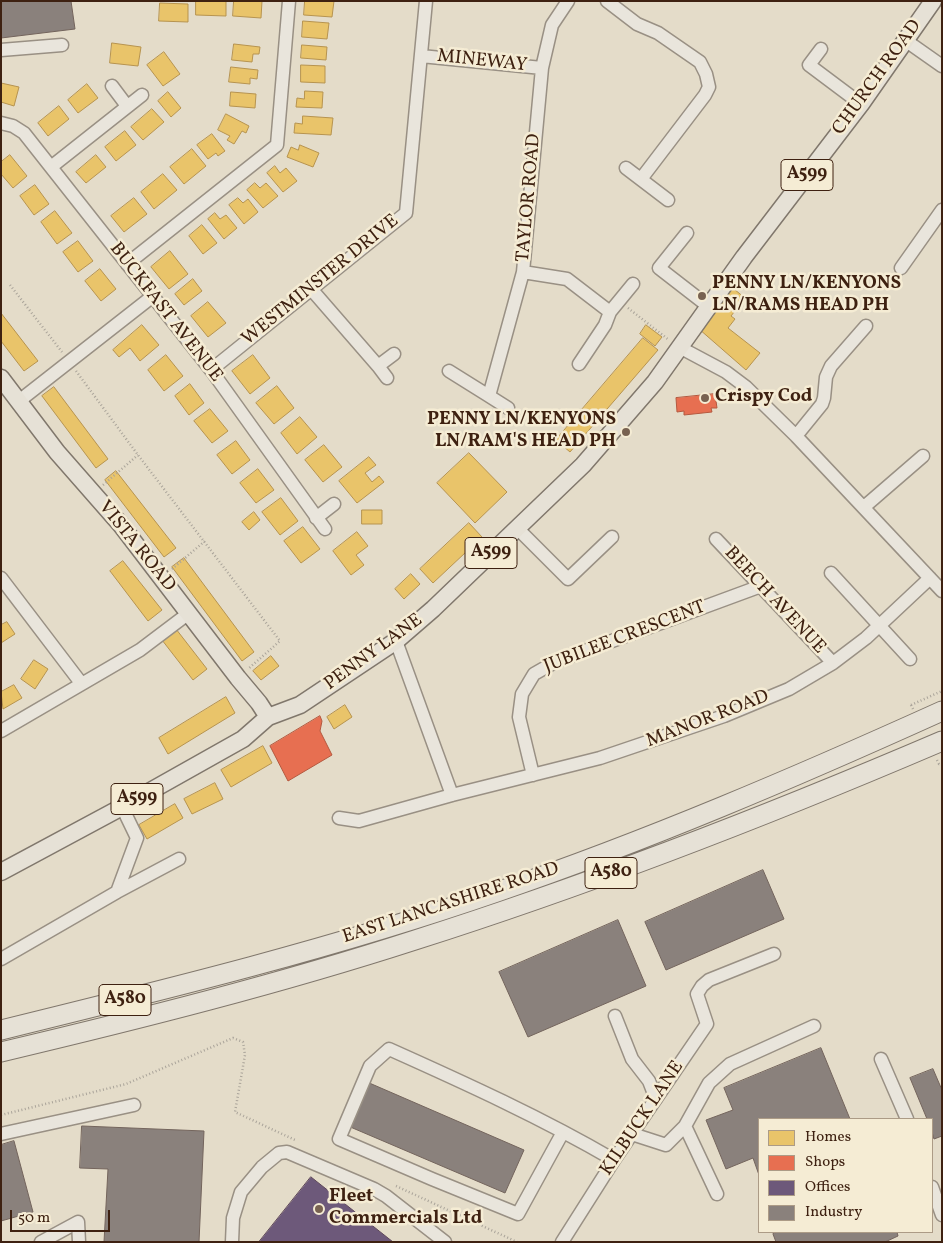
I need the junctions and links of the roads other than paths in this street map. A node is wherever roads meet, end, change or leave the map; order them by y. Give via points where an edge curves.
1 (289, 1) edge
2 (426, 1) edge
3 (568, 1) edge
4 (607, 1) edge
5 (933, 1) edge
6 (905, 40) junction
7 (62, 45) dead end
8 (821, 49) dead end
9 (1, 50) edge
10 (421, 56) junction
11 (942, 66) edge
12 (542, 68) junction
13 (112, 86) dead end
14 (142, 95) dead end
15 (861, 104) junction
16 (127, 106) junction
17 (1, 123) edge
18 (51, 167) junction
19 (626, 168) dead end
20 (641, 179) junction
21 (668, 200) dead end
22 (942, 210) edge
23 (687, 233) dead end
24 (127, 264) junction
25 (901, 268) dead end
26 (523, 272) junction
27 (633, 284) dead end
28 (312, 290) junction
29 (153, 296) junction
30 (708, 306) junction
31 (610, 312) junction
32 (865, 325) dead end
33 (681, 348) junction
34 (394, 354) dead end
35 (579, 364) dead end
36 (378, 366) junction
37 (211, 370) junction
38 (449, 371) dead end
39 (1, 378) edge
40 (387, 378) dead end
41 (489, 396) junction
42 (19, 400) junction
43 (508, 408) dead end
44 (796, 436) junction
45 (923, 456) dead end
46 (334, 504) dead end
47 (864, 507) junction
48 (316, 518) junction
49 (517, 528) junction
50 (324, 529) dead end
51 (612, 537) dead end
52 (716, 540) dead end
53 (831, 573) dead end
54 (1, 578) edge
55 (937, 582) edge
56 (760, 586) junction
57 (6, 594) edge
58 (189, 613) junction
59 (879, 626) junction
60 (396, 641) junction
61 (910, 660) dead end
62 (833, 664) junction
63 (81, 683) junction
64 (942, 711) edge
65 (268, 717) junction
66 (1, 731) edge
67 (942, 741) edge
68 (532, 776) junction
69 (452, 794) junction
70 (122, 807) junction
71 (339, 818) dead end
72 (179, 859) dead end
73 (1, 872) edge
74 (117, 892) junction
75 (774, 954) dead end
76 (1, 960) edge
77 (615, 1016) dead end
78 (814, 1026) dead end
79 (1, 1030) edge
80 (1, 1052) edge
81 (881, 1059) dead end
82 (656, 1099) junction
83 (134, 1105) dead end
84 (907, 1118) edge
85 (685, 1126) junction
86 (563, 1132) junction
87 (1, 1134) edge
88 (632, 1134) junction
89 (614, 1160) junction
90 (933, 1190) edge
91 (717, 1194) dead end
92 (942, 1215) edge
93 (41, 1242) edge
94 (79, 1242) edge
95 (232, 1242) edge
96 (445, 1242) edge
97 (562, 1242) edge

1 - 24 street via 277,145
2 - 10 street, WESTMINSTER DRIVE
3 - 12 street, TAYLOR ROAD via 552,24
4 - 20 street via 637,24 658,32 700,62 709,87
5 - 6 main road, CHURCH ROAD / A599
6 - 11 street
6 - 15 main road, CHURCH ROAD / A599
7 - 9 street
8 - 15 street via 809,65
10 - 12 street, MINEWAY
10 - 28 street, WESTMINSTER DRIVE via 406,213
12 - 26 street, TAYLOR ROAD
13 - 16 street
14 - 16 street
15 - 30 main road, CHURCH ROAD / A599
16 - 18 street
17 - 18 street, BUCKFAST AVENUE via 24,133
18 - 24 street, BUCKFAST AVENUE
19 - 20 street
20 - 21 street
22 - 25 street
23 - 30 street via 659,268
24 - 29 street, BUCKFAST AVENUE
26 - 31 street via 567,279
26 - 41 street, TAYLOR ROAD
27 - 31 street
28 - 36 street
28 - 37 street, WESTMINSTER DRIVE
29 - 37 street, BUCKFAST AVENUE
29 - 42 street
30 - 33 main road, CHURCH ROAD / A599
31 - 35 street
32 - 44 street via 830,366 822,404
33 - 44 street via 736,379
33 - 49 main road, PENNY LANE / A599 via 583,465
34 - 36 street
36 - 40 street
37 - 48 street, BUCKFAST AVENUE
38 - 41 street
39 - 42 main road, VISTA ROAD
41 - 43 street
42 - 58 main road, VISTA ROAD via 57,452 121,524
44 - 47 street
45 - 47 street
46 - 48 street
47 - 55 street
48 - 50 street, BUCKFAST AVENUE
49 - 51 street via 568,579
49 - 60 main road, PENNY LANE / A599
52 - 56 street, BEECH AVENUE
53 - 59 street
54 - 57 street
55 - 59 street, MANOR ROAD
56 - 62 street, BEECH AVENUE
56 - 68 street, JUBILEE CRESCENT via 555,662 534,674 522,694 519,717
57 - 63 street
58 - 63 street via 140,650
58 - 65 main road, VISTA ROAD
59 - 61 street
59 - 62 street, MANOR ROAD
60 - 65 main road, PENNY LANE / A599 via 300,705
60 - 69 street
62 - 68 street, MANOR ROAD via 789,689 716,719 618,753
63 - 66 street
64 - 79 highway, EAST LANCASHIRE ROAD / A580 via 617,849 496,892 280,959
65 - 70 main road, PENNY LANE / A599 via 243,739
67 - 80 highway, EAST LANCASHIRE ROAD / A580 via 764,815 534,901 413,941 272,983
68 - 69 street, MANOR ROAD
69 - 71 street, MANOR ROAD via 358,821
70 - 73 main road, PENNY LANE / A599
70 - 74 street via 137,838
72 - 74 street
74 - 76 street
75 - 82 street, KILBUCK LANE via 709,980 702,986 697,994 707,1024
77 - 82 street via 632,1059 649,1080
78 - 85 street via 730,1064 709,1082
81 - 84 street
82 - 88 street, KILBUCK LANE
83 - 87 street
85 - 88 street via 666,1145
85 - 91 street
86 - 86 street via 389,1049 370,1066 339,1138 518,1214
86 - 89 street
88 - 89 street, KILBUCK LANE
89 - 97 street, KILBUCK LANE
90 - 92 street
93 - 94 street via 78,1222
95 - 96 street via 233,1218 241,1192 279,1152 287,1152 374,1189

